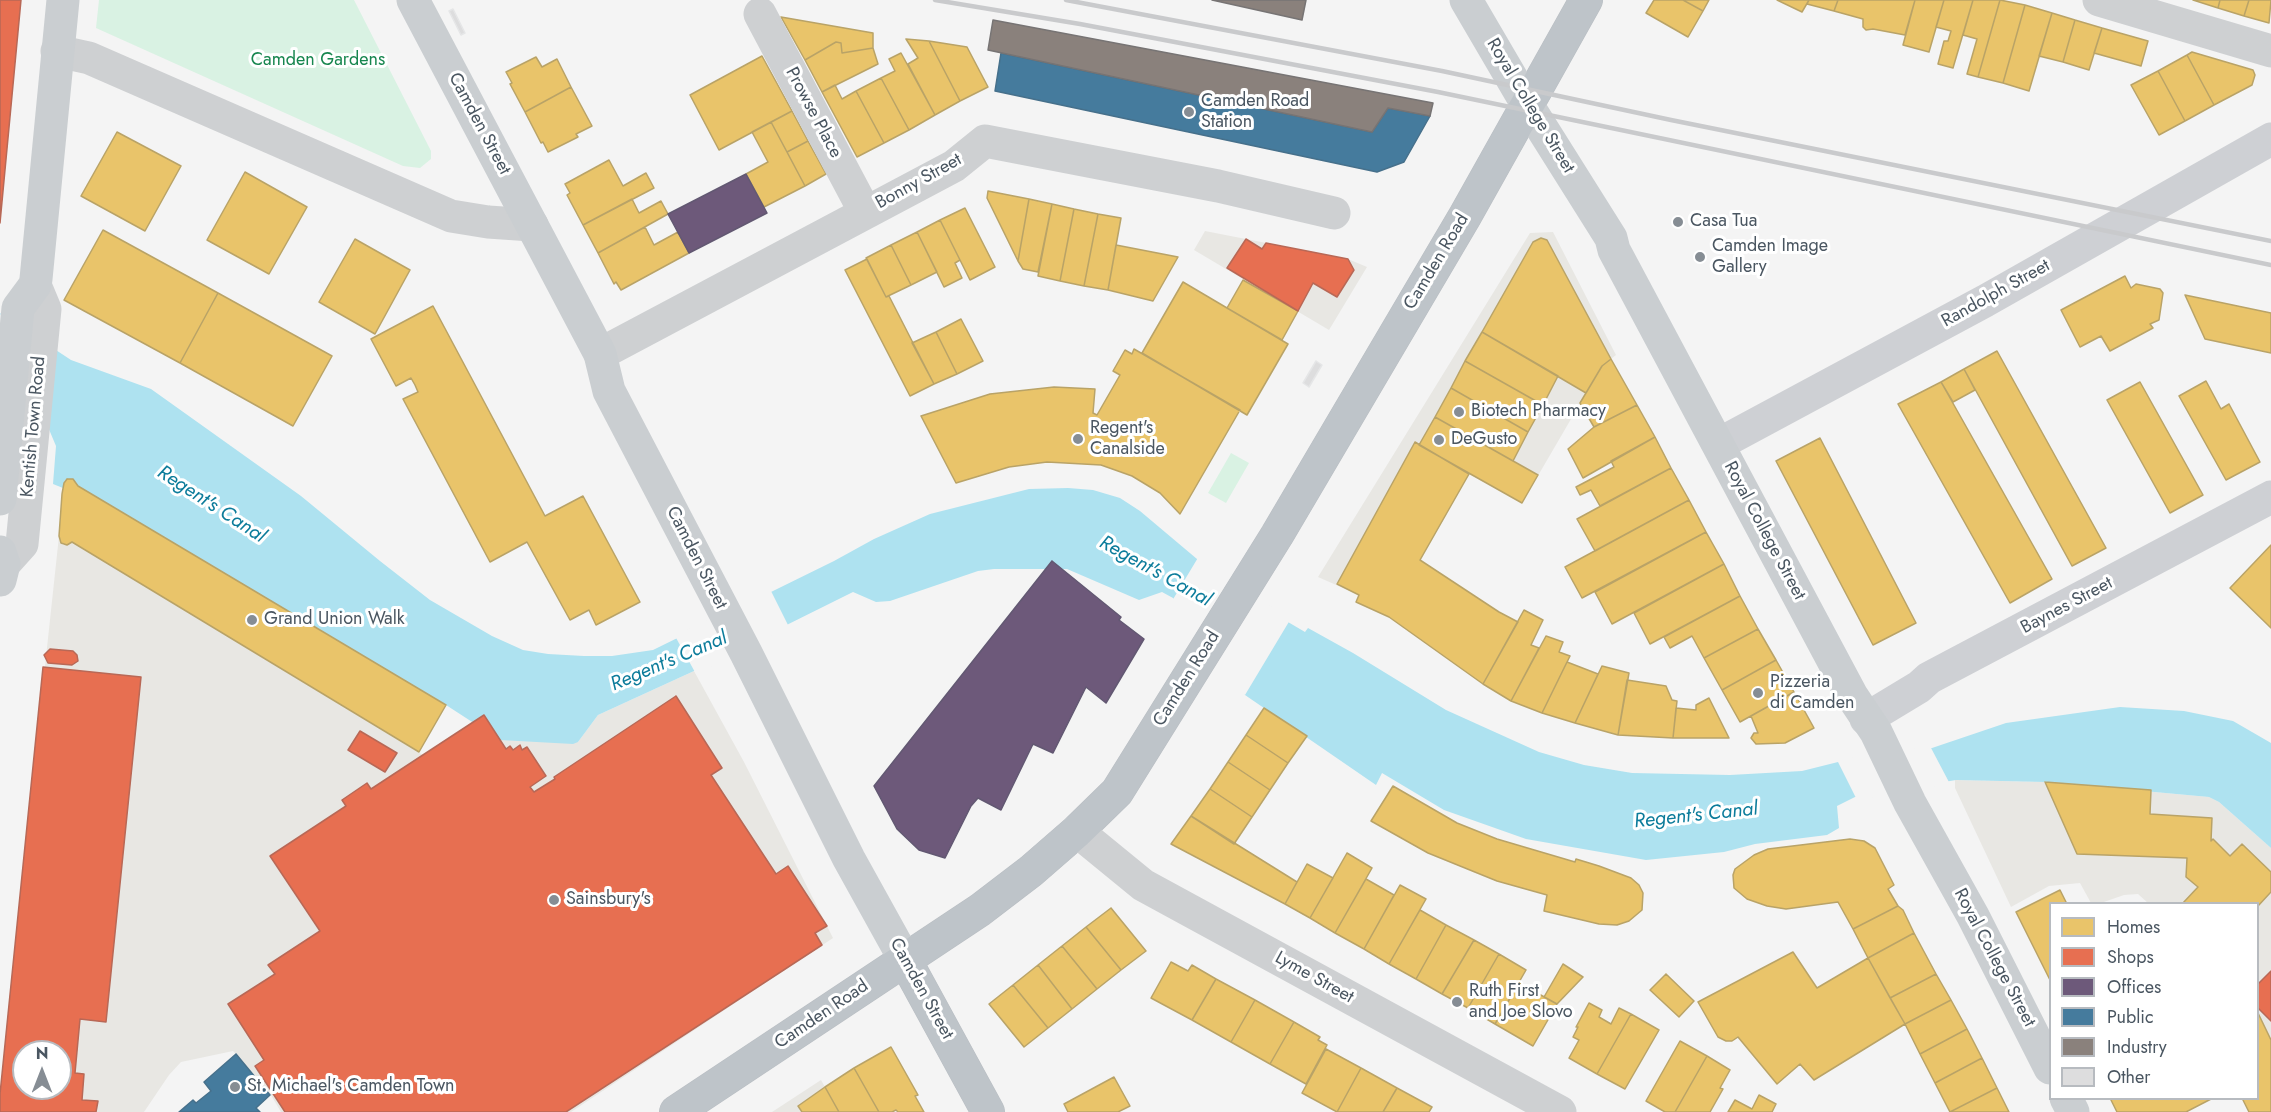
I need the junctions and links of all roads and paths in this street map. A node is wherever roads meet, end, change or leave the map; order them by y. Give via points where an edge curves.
1 (63, 0) edge
2 (413, 0) edge
3 (1466, 0) edge
4 (1586, 0) edge
5 (2099, 0) edge
6 (760, 14) dead end
7 (57, 51) junction
8 (2271, 51) edge
9 (1528, 106) junction
10 (2271, 139) edge
11 (865, 212) junction
12 (1334, 213) dead end
13 (532, 225) junction
14 (600, 354) junction
15 (1719, 444) junction
16 (16, 472) junction
17 (2271, 498) edge
18 (0, 499) edge
19 (2, 565) edge
20 (1871, 726) junction
21 (1077, 831) junction
22 (905, 960) junction
23 (2049, 1066) edge
24 (676, 1112) edge
25 (988, 1112) edge
26 (1560, 1112) edge

1 - 7 main road, Kentish Town Road
2 - 13 main road, Camden Street
3 - 9 main road, Royal College Street
4 - 9 highway, Camden Road
5 - 8 street
6 - 11 street, Prowse Place
7 - 13 street via 89,58 451,216
7 - 16 main road, Kentish Town Road via 36,282 18,308
9 - 15 main road, Royal College Street via 1611,238
9 - 21 highway, Camden Road via 1294,506 1117,792
10 - 15 street, Randolph Street via 1985,301
11 - 12 street, Bonny Street via 954,166 985,141 1218,186
11 - 14 street, Bonny Street
13 - 14 main road, Camden Street
14 - 22 main road, Camden Street via 609,391 849,859
15 - 20 main road, Royal College Street
16 - 18 main road, Kentish Town Road
16 - 19 street, Kentish Town Road via 22,544
17 - 20 street, Baynes Street via 1929,678
20 - 23 main road, Royal College Street
21 - 22 highway, Camden Road via 980,910
21 - 26 street, Lyme Street via 1143,885
22 - 24 highway, Camden Road
22 - 25 highway, Camden Street

